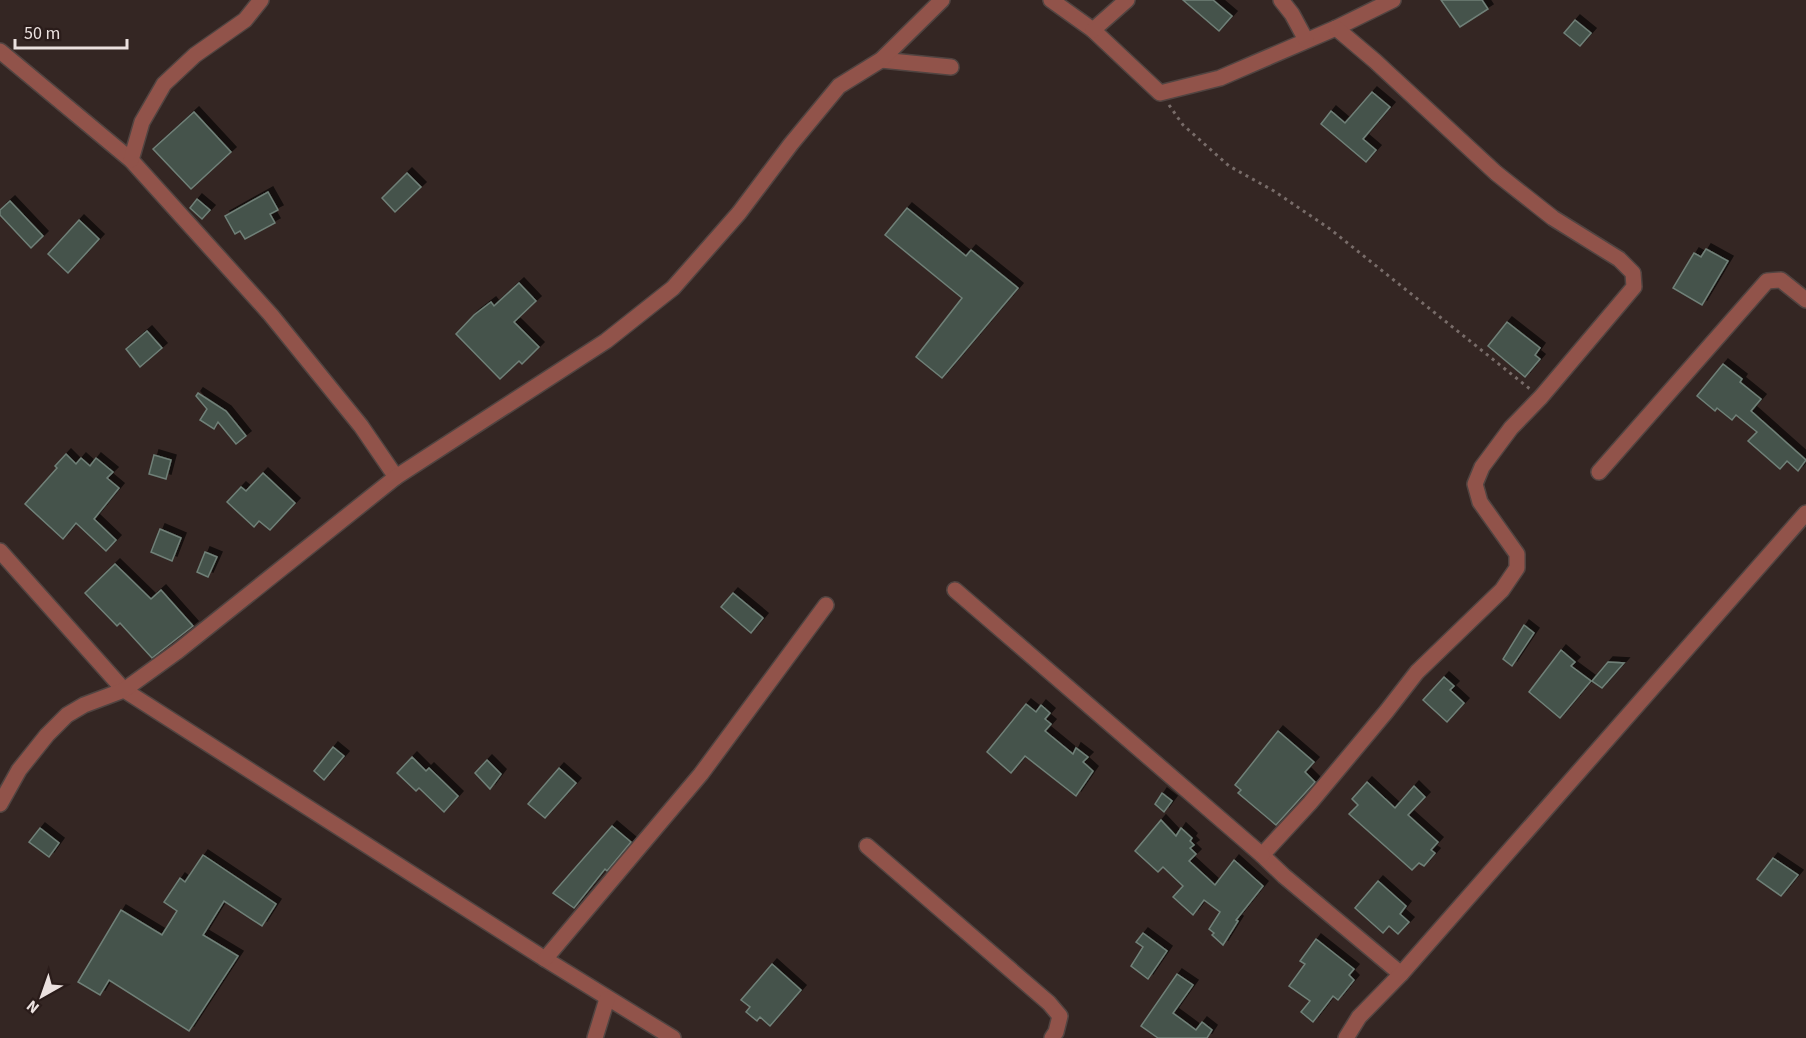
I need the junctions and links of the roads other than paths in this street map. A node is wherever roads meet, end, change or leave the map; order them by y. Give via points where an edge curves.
1 (261, 0) edge
2 (942, 0) edge
3 (1051, 0) edge
4 (1127, 0) edge
5 (1281, 0) edge
6 (1393, 0) edge
7 (1336, 28) junction
8 (1093, 30) junction
9 (1306, 40) junction
10 (0, 51) edge
11 (881, 60) junction
12 (951, 67) dead end
13 (131, 160) junction
14 (1806, 300) edge
15 (1599, 472) dead end
16 (396, 477) junction
17 (1806, 513) edge
18 (0, 551) edge
19 (955, 590) dead end
20 (826, 605) dead end
21 (124, 690) junction
22 (0, 804) edge
23 (867, 846) dead end
24 (1262, 855) junction
25 (544, 959) junction
26 (1401, 974) junction
27 (607, 999) junction
28 (595, 1038) edge
29 (673, 1038) edge
30 (1052, 1038) edge
31 (1346, 1038) edge

1 - 13 street via 245,20 195,55 164,84 142,122
2 - 11 street
3 - 8 street
4 - 8 street
5 - 9 street
6 - 7 street
7 - 9 street
7 - 24 street via 1496,173 1553,218 1618,259 1633,273 1634,287 1511,428 1482,467 1476,484 1480,502 1517,554 1517,568 1502,590 1417,672
8 - 9 street via 1160,93 1220,78
10 - 13 street
11 - 12 street
11 - 16 street via 839,86 739,213 673,288 606,341
13 - 16 street via 271,315 361,426
14 - 15 street via 1781,280 1767,281
16 - 21 street
17 - 26 street
18 - 21 street
19 - 24 street
20 - 25 street via 701,774
21 - 22 street via 66,715 19,770
21 - 25 street
23 - 30 street via 1049,1003 1060,1016
24 - 26 street
25 - 27 street
26 - 31 street via 1359,1017
27 - 28 street
27 - 29 street

